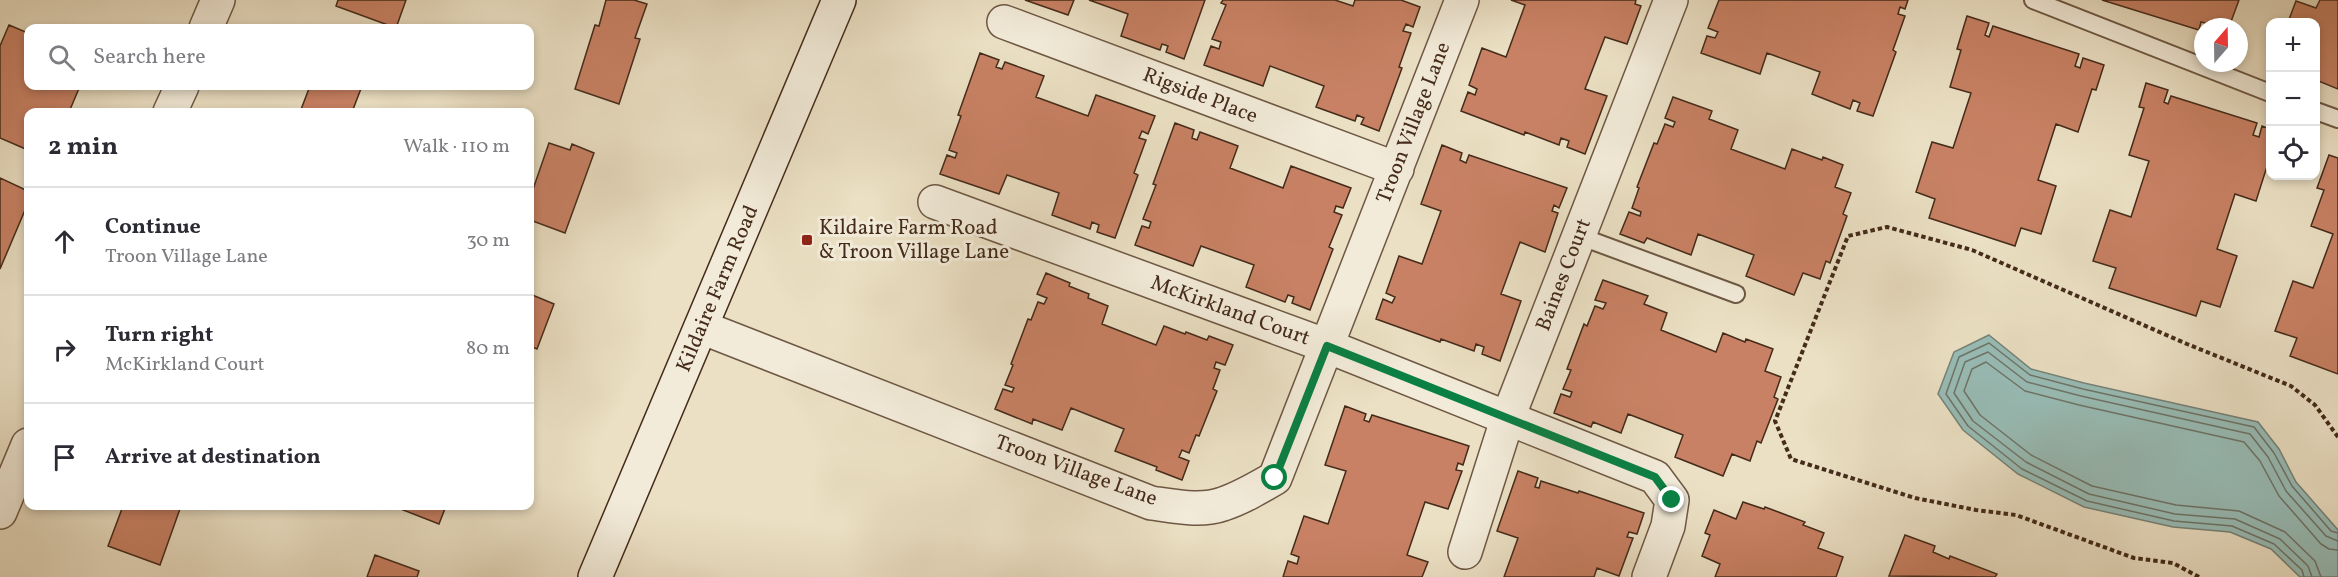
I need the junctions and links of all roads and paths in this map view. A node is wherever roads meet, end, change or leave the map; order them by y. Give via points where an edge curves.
1 (219, 0) edge
2 (839, 0) edge
3 (1462, 0) edge
4 (1671, 0) edge
5 (2033, 0) edge
6 (1004, 22) dead end
7 (208, 24) edge
8 (180, 90) edge
9 (2266, 91) edge
10 (173, 108) edge
11 (2320, 112) edge
12 (2338, 119) edge
13 (1396, 169) junction
14 (935, 202) dead end
15 (1579, 236) junction
16 (1736, 294) dead end
17 (701, 327) junction
18 (1327, 346) junction
19 (1507, 420) junction
20 (2338, 437) edge
21 (24, 455) edge
22 (0, 512) edge
23 (1465, 552) dead end
24 (594, 577) edge
25 (1649, 577) edge
26 (2199, 577) edge

1 - 7 street
2 - 17 street, Kildaire Farm Road
3 - 13 street, Troon Village Lane
4 - 15 street, Baines Court
5 - 9 lane
6 - 13 street, Rigside Place
8 - 10 street
11 - 12 lane
13 - 18 street, Troon Village Lane
14 - 18 street, McKirkland Court
15 - 16 lane
15 - 19 street, Baines Court
17 - 18 street, Troon Village Lane via 1151,503 1189,508 1221,505 1275,478
17 - 24 street, Kildaire Farm Road
18 - 19 street, McKirkland Court
19 - 23 street, Baines Court
19 - 25 street, McKirkland Court via 1655,477 1672,500 1668,526
20 - 26 path via 2315,405 2291,386 1972,250 1887,227 1848,236 1774,421 1791,459 1915,498 2016,515 2134,558 2173,563
21 - 22 street

